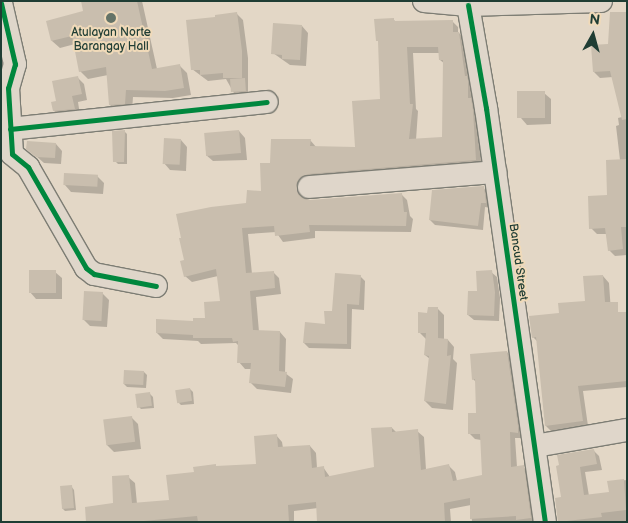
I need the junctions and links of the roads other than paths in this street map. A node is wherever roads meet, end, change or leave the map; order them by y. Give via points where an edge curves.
1 (424, 1) edge
2 (600, 1) edge
3 (1, 2) edge
4 (468, 5) junction
5 (267, 102) dead end
6 (10, 129) junction
7 (495, 172) junction
8 (310, 187) dead end
9 (156, 286) dead end
10 (627, 430) edge
11 (535, 446) junction
12 (546, 522) edge

1 - 4 street
2 - 4 street
3 - 6 street via 15,64 8,88
4 - 7 street, Bancud Street
5 - 6 street
6 - 9 street via 12,154 28,167 86,268 94,274
7 - 8 street
7 - 11 street, Bancud Street
10 - 11 street
11 - 12 street, Bancud Street

